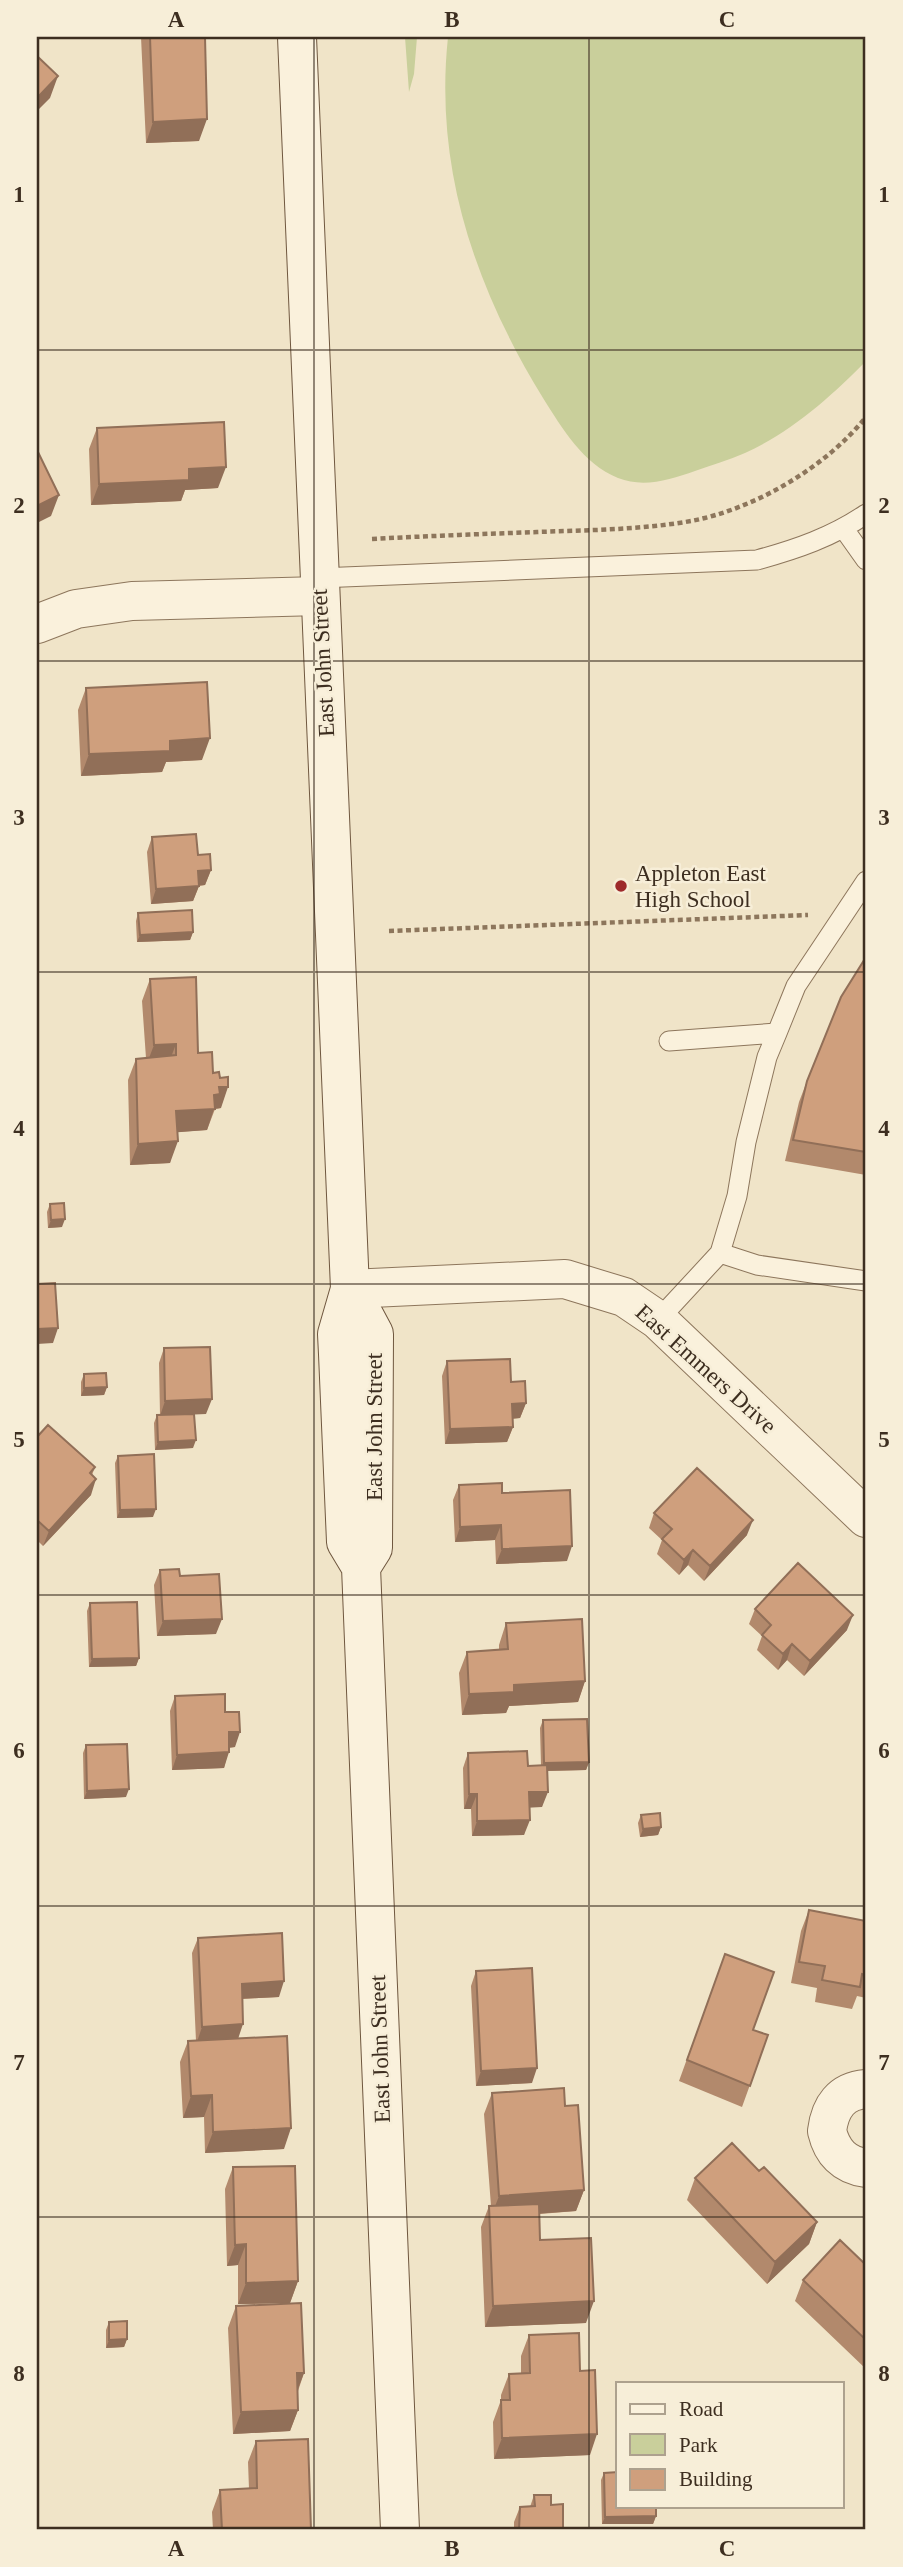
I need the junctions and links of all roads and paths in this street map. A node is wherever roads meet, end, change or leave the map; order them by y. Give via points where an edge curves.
1 (297, 37) edge
2 (866, 416) edge
3 (866, 514) edge
4 (844, 529) junction
5 (372, 539) dead end
6 (866, 560) edge
7 (319, 587) junction
8 (37, 624) edge
9 (866, 881) edge
10 (836, 925) junction
11 (389, 931) dead end
12 (777, 1033) junction
13 (669, 1041) dead end
14 (720, 1253) junction
15 (866, 1281) edge
16 (350, 1289) junction
17 (658, 1320) junction
18 (866, 1518) edge
19 (866, 2089) edge
20 (866, 2168) edge
21 (400, 2530) edge

1 - 7 street, East John Street
2 - 5 path via 845,440 796,477 727,510 694,520 612,529
3 - 4 lane
4 - 6 lane
4 - 7 lane via 803,548 757,559
7 - 8 street via 132,601 76,609
7 - 16 street, East John Street
9 - 10 lane
10 - 11 path via 821,914
10 - 12 lane via 796,986
12 - 13 lane
12 - 14 lane via 764,1069
14 - 15 lane via 757,1265
14 - 17 lane
16 - 17 street, East Emmers Drive via 565,1279 625,1297
16 - 21 street, East John Street via 337,1334 346,1542 361,1567
17 - 18 street, East Emmers Drive
19 - 20 street via 845,2095 835,2105 827,2131 838,2155 849,2164

